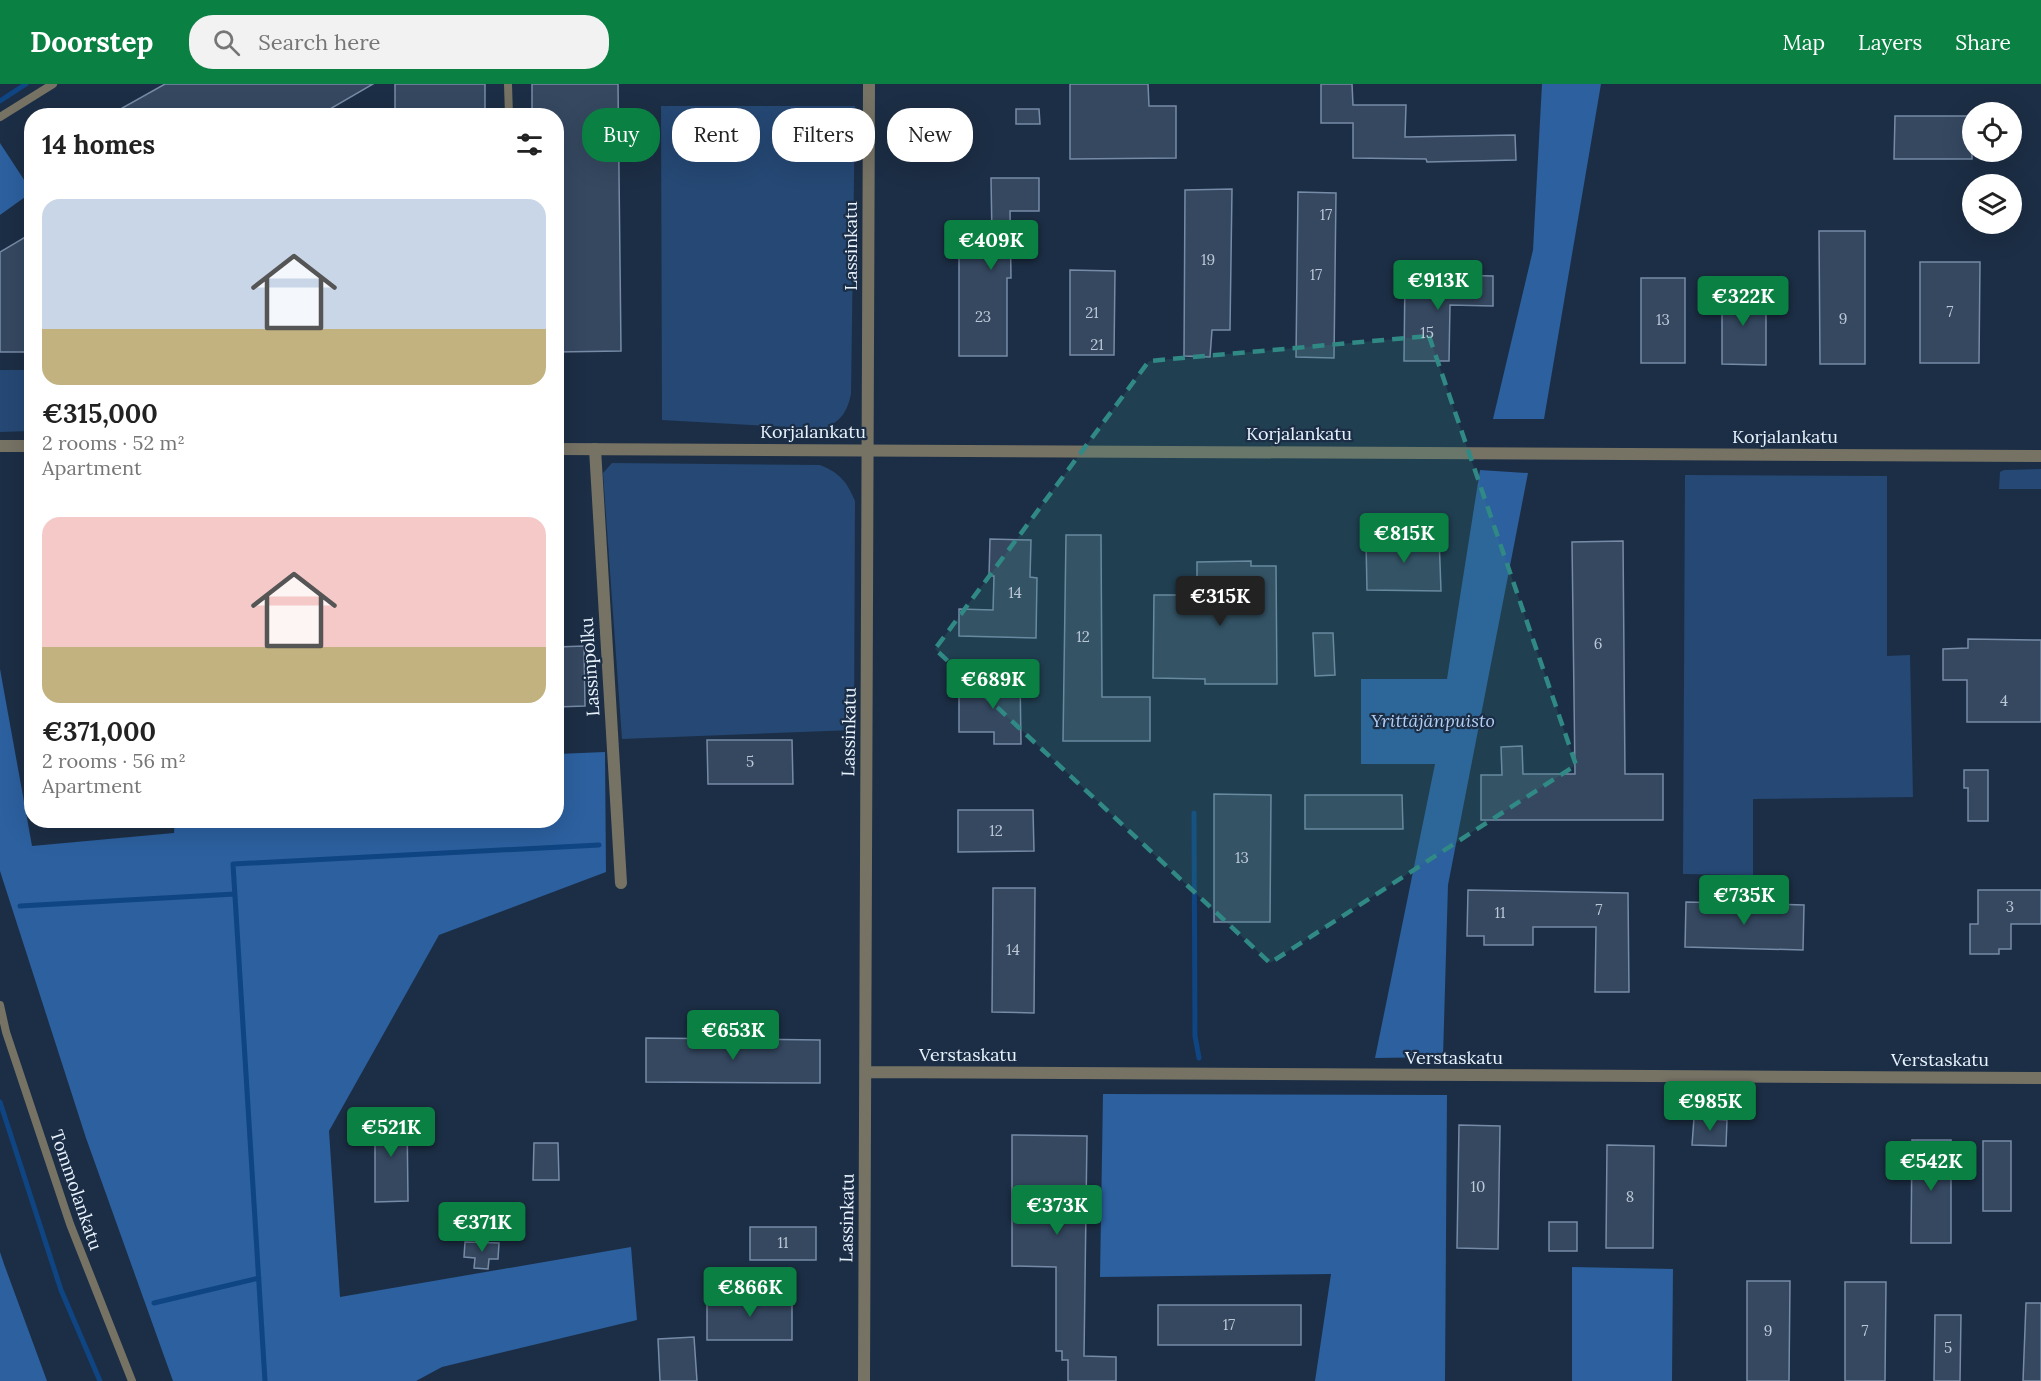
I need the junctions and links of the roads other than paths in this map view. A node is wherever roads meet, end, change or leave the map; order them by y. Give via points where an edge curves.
1 (53, 84) edge
2 (508, 84) edge
3 (869, 84) edge
4 (508, 108) edge
5 (0, 117) edge
6 (0, 446) edge
7 (24, 446) edge
8 (564, 448) edge
9 (595, 449) junction
10 (868, 450) junction
11 (2041, 456) edge
12 (621, 883) dead end
13 (0, 1005) edge
14 (866, 1072) junction
15 (2041, 1078) edge
16 (132, 1381) edge
17 (864, 1381) edge

1 - 5 lane
2 - 4 lane
3 - 10 street, Lassinkatu
6 - 7 street
8 - 9 street, Korjalankatu
9 - 10 street, Korjalankatu
9 - 12 street, Lassinpolku
10 - 11 street, Korjalankatu
10 - 14 street, Lassinkatu
13 - 16 lane, Tommolankatu via 70,1224
14 - 15 street, Verstaskatu
14 - 17 street, Lassinkatu

